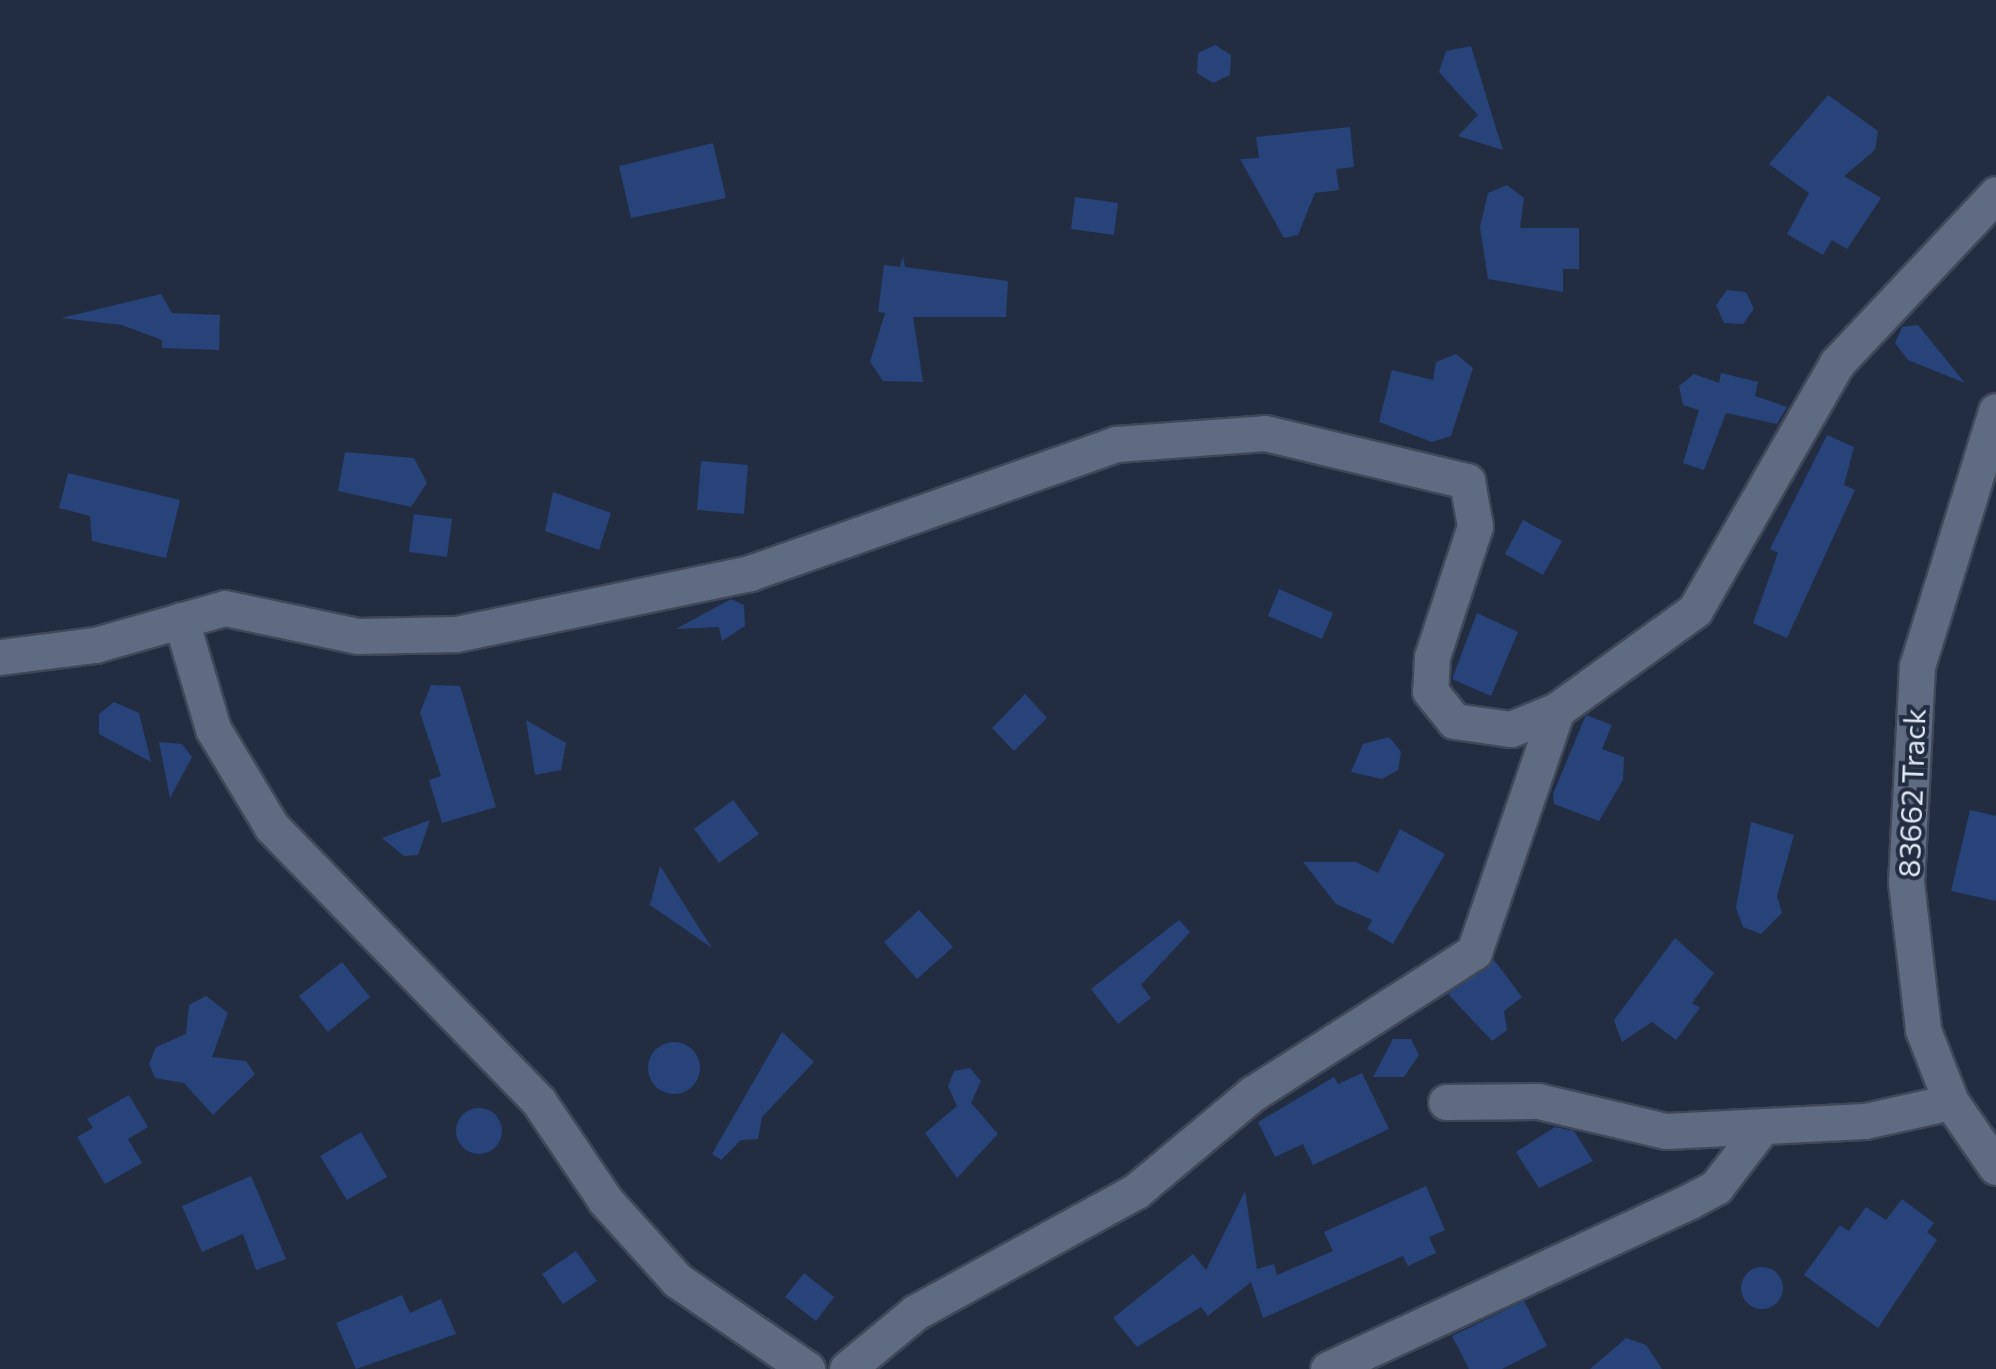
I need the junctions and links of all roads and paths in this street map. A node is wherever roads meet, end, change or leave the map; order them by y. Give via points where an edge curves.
1 (1996, 194) edge
2 (1996, 411) edge
3 (181, 620) junction
4 (0, 657) edge
5 (1557, 710) junction
6 (1446, 1102) dead end
7 (1952, 1102) junction
8 (1759, 1131) junction
9 (1996, 1167) edge
10 (807, 1369) edge
11 (847, 1369) edge
12 (1328, 1369) edge

1 - 5 street via 1845,352 1696,610
2 - 7 street, 83662 Track via 1926,631 1912,731 1912,971
3 - 4 street via 58,653
3 - 5 street via 225,608 358,636 456,634 750,573 1116,444 1265,433 1467,481 1476,526 1432,657 1430,691 1437,708 1477,730 1511,730
3 - 10 street via 212,730 272,827 539,1102 605,1200 677,1280
5 - 11 street via 1474,952 1252,1094 1121,1201 916,1312
6 - 8 street via 1538,1102 1636,1127
7 - 8 street
7 - 9 street, 83662 Track
8 - 12 street via 1716,1187 1690,1202

